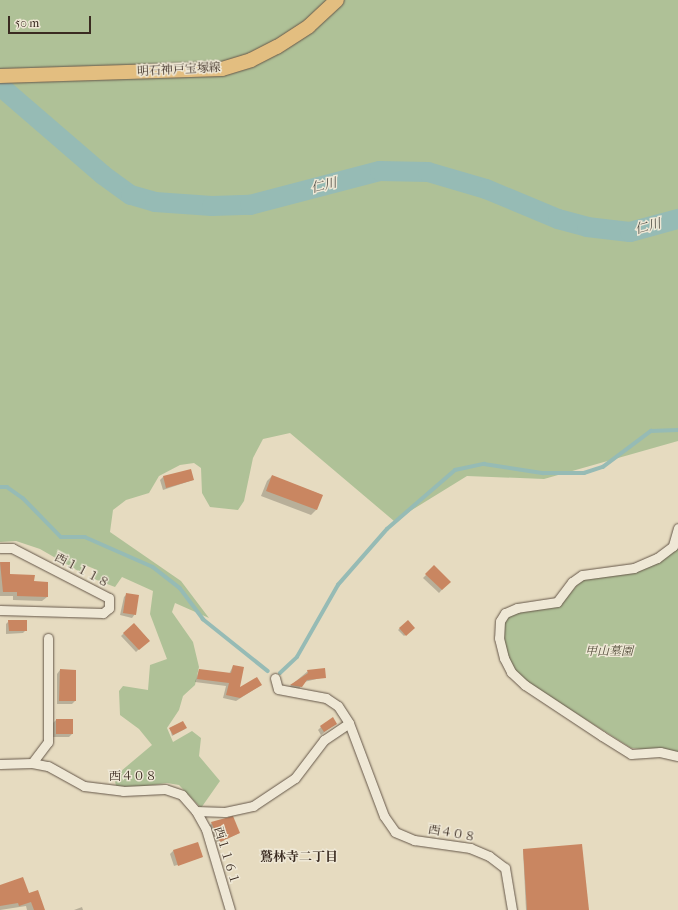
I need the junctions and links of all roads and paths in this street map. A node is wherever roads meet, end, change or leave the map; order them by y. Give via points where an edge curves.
1 (337, 0) edge
2 (0, 76) edge
3 (678, 528) edge
4 (0, 548) edge
5 (0, 610) edge
6 (48, 638) dead end
7 (276, 678) dead end
8 (349, 723) junction
9 (678, 756) edge
10 (32, 763) junction
11 (0, 764) edge
12 (196, 811) junction
13 (230, 910) edge
14 (512, 910) edge

1 - 2 main road, 明石神戸宝塚線 via 309,26 277,47 251,60 222,69
3 - 9 street via 673,546 657,558 634,568 582,575 572,582 557,602 517,608 505,613 500,621 499,638 511,672 525,685 602,736 631,754 660,752
4 - 5 street, 西１１１８ via 12,548 109,598 109,608 103,613
6 - 10 street via 48,742
7 - 8 street, 西４０８ via 278,689 326,698 338,706
8 - 12 street via 324,740 296,778 268,798 252,806 225,812
8 - 14 street, 西４０８ via 384,816 395,832 414,840 470,848 489,856 505,868
10 - 11 street, 西４０８
10 - 12 street, 西４０８ via 48,766 84,786 123,791 165,789 182,795
12 - 13 street, 西１１６１ via 206,829

